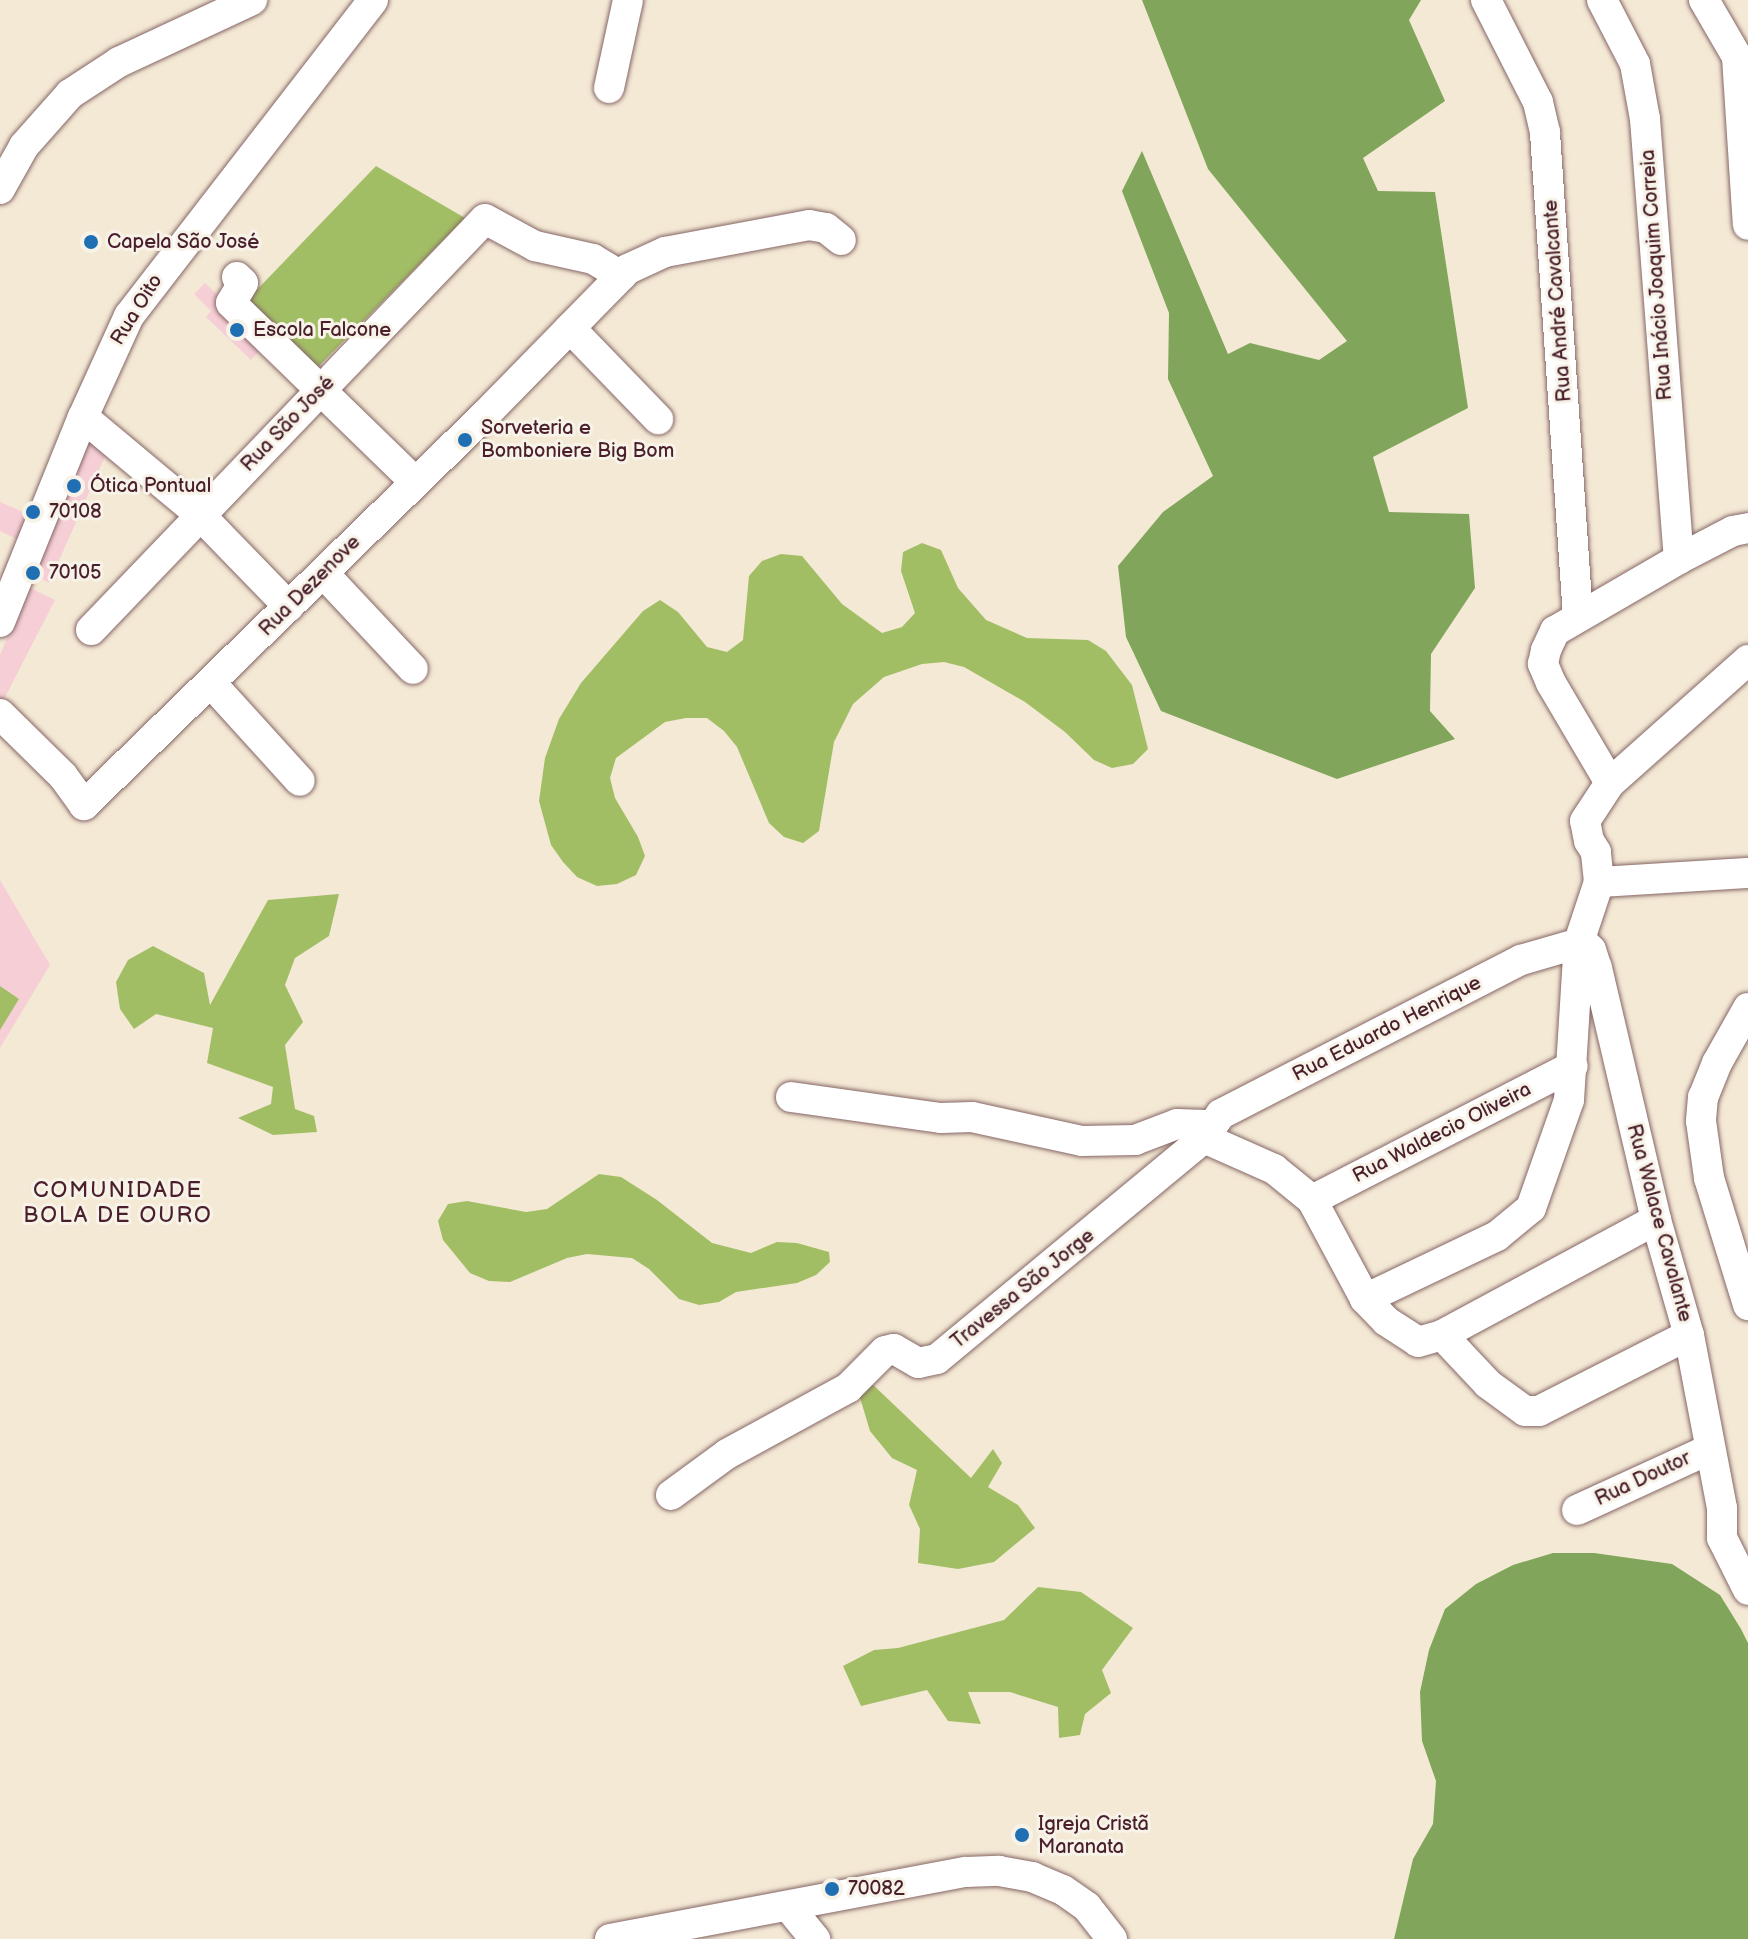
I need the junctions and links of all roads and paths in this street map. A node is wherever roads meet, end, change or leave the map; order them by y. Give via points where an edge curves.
1 (252, 0) edge
2 (373, 0) edge
3 (628, 0) edge
4 (1602, 0) edge
5 (1704, 0) edge
6 (1497, 4) edge
7 (1743, 54) edge
8 (609, 88) dead end
9 (0, 189) edge
10 (1748, 225) edge
11 (841, 240) dead end
12 (621, 276) junction
13 (237, 277) dead end
14 (570, 328) junction
15 (320, 389) junction
16 (83, 417) junction
17 (658, 419) dead end
18 (414, 481) junction
19 (199, 514) junction
20 (1748, 528) edge
21 (1679, 559) junction
22 (324, 574) junction
23 (289, 607) junction
24 (1578, 615) junction
25 (0, 622) edge
26 (91, 630) dead end
27 (1748, 660) edge
28 (413, 669) dead end
29 (211, 683) junction
30 (0, 714) edge
31 (300, 781) dead end
32 (1610, 783) junction
33 (1748, 873) edge
34 (1599, 882) junction
35 (1581, 942) junction
36 (1748, 1008) edge
37 (1573, 1066) junction
38 (791, 1097) dead end
39 (1208, 1132) junction
40 (1312, 1200) junction
41 (1656, 1220) junction
42 (1365, 1299) junction
43 (1748, 1305) edge
44 (1442, 1335) junction
45 (1689, 1335) junction
46 (1710, 1449) junction
47 (671, 1495) dead end
48 (1735, 1508) edge
49 (1577, 1510) dead end
50 (1748, 1590) edge
51 (788, 1906) junction
52 (610, 1939) edge
53 (815, 1939) edge
54 (1112, 1939) edge

1 - 9 street via 119,62 70,94 24,146
2 - 16 street, Rua Oito via 149,286 129,316
3 - 8 street
4 - 21 street, Rua Inácio Joaquim Correia via 1635,64 1645,119
5 - 7 street
6 - 24 street, Rua André Cavalcante via 1538,102 1545,133
7 - 10 street
11 - 12 street, Rua Dezenove via 826,228 809,225 665,252
12 - 14 street, Rua Dezenove
12 - 15 street, Rua São José via 593,259 535,246 485,219
13 - 15 street via 243,283 231,303
14 - 17 street
14 - 18 street, Rua Dezenove
15 - 18 street
15 - 19 street, Rua São José
16 - 19 street
16 - 25 street, Rua Oito
18 - 22 street, Rua Dezenove
19 - 23 street
19 - 26 street, Rua São José
20 - 21 street
21 - 24 street
22 - 23 street, Rua Dezenove
22 - 28 street
23 - 29 street, Rua Dezenove
24 - 32 street via 1555,631 1543,664
27 - 32 street
29 - 30 street, Rua Dezenove via 84,805 63,776
29 - 31 street
32 - 34 street via 1585,821
33 - 34 street
34 - 35 street
35 - 37 street
35 - 39 street, Rua Eduardo Henrique via 1521,960 1221,1114
35 - 41 street, Rua Walace Cavalante via 1591,950 1597,968
36 - 43 street via 1717,1063 1703,1097 1701,1121 1709,1178
37 - 40 street, Rua Waldecio Oliveira
37 - 42 street via 1569,1100 1540,1188 1522,1218 1497,1236
38 - 39 street via 941,1118 972,1117 1082,1141 1123,1141 1177,1124
39 - 40 street via 1274,1169
39 - 47 street, Travessa São Jorge via 937,1359 918,1363 894,1349 885,1351 848,1388 727,1454
40 - 42 street
41 - 44 street
41 - 45 street, Rua Walace Cavalante
42 - 44 street via 1418,1342
44 - 45 street via 1488,1384 1525,1411 1539,1411
45 - 46 street, Rua Walace Cavalante
46 - 48 street, Rua Walace Cavalante
46 - 49 street, Rua Doutor
48 - 50 street, Rua Walace Cavalante via 1725,1548
51 - 52 street
51 - 53 street
51 - 54 street via 966,1872 999,1871 1063,1890 1087,1907

